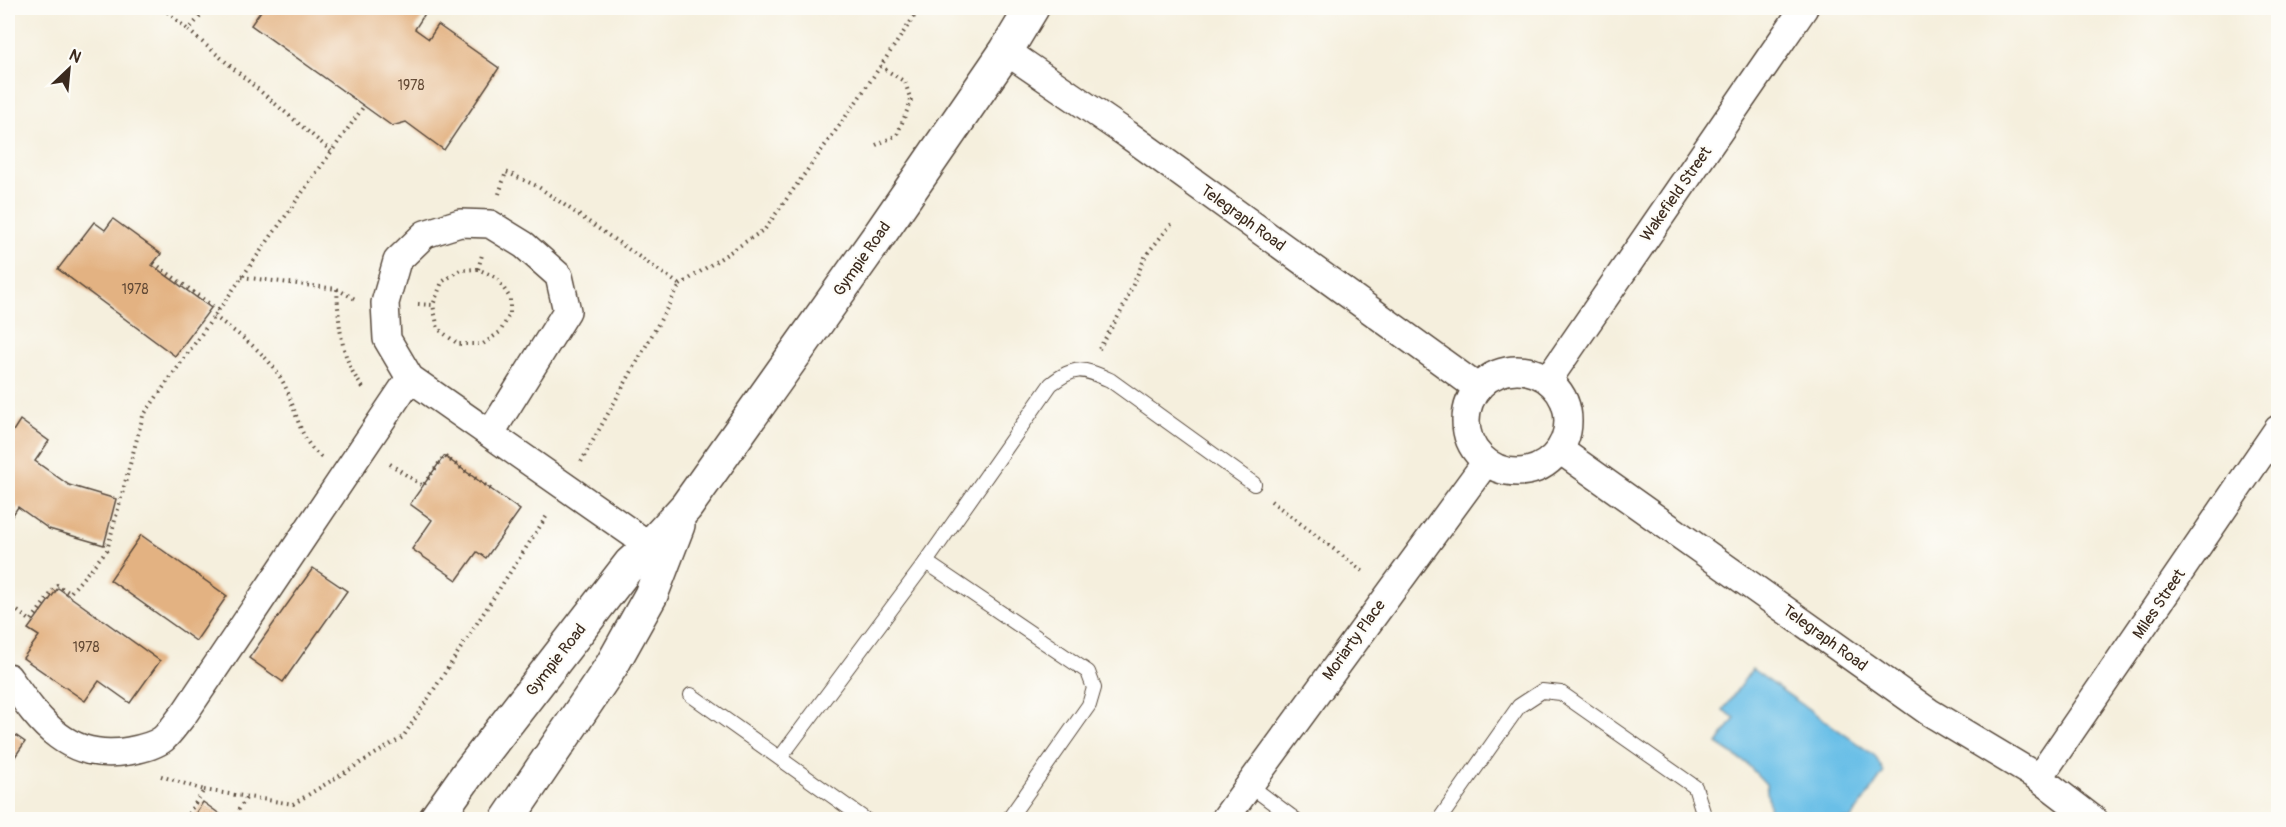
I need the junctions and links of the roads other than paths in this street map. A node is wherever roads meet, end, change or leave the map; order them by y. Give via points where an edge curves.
1 (1032, 8) edge
2 (1804, 8) edge
3 (1006, 51) junction
4 (410, 378) junction
5 (1548, 380) junction
6 (1478, 388) junction
7 (2278, 429) edge
8 (490, 434) junction
9 (1560, 450) junction
10 (1486, 462) junction
11 (1254, 484) road end
12 (686, 507) junction
13 (650, 546) junction
14 (926, 562) junction
15 (8, 677) edge
16 (691, 695) dead end
17 (780, 758) junction
18 (2039, 778) junction
19 (1249, 785) junction
20 (435, 819) edge
21 (507, 819) edge
22 (866, 819) edge
23 (1008, 819) edge
24 (1224, 819) edge
25 (1296, 819) edge
26 (1439, 819) edge
27 (1701, 819) edge
28 (2094, 819) edge

1 - 3 main road, Gympie Road
2 - 5 street, Wakefield Street
3 - 6 street, Telegraph Road
3 - 12 main road, Gympie Road
4 - 8 street
4 - 8 street via 387,339 385,303 397,261 425,234 460,223 490,224 524,245 559,276 567,311
4 - 15 street via 163,740 109,754 76,748 48,728
5 - 6 street via 1519,370 1489,378
5 - 9 street via 1562,398 1569,420
6 - 10 street via 1469,402 1466,418 1468,435
7 - 18 street, Miles Street
8 - 13 street
9 - 10 street via 1534,470 1501,470
9 - 18 street, Telegraph Road via 1929,712
10 - 19 street, Moriarty Place
11 - 14 lane via 1110,380 1087,370 1067,371 1051,384
12 - 13 main road, Gympie Road
12 - 21 main road, Gympie Road via 651,595 612,665
13 - 20 main road, Gympie Road via 630,564
14 - 17 lane
14 - 23 lane via 1088,672 1094,688 1089,705
16 - 17 lane
17 - 22 lane
18 - 28 street, Telegraph Road
19 - 24 street, Moriarty Place
19 - 25 lane
26 - 27 lane via 1519,706 1542,692 1561,693 1695,788 1703,812

